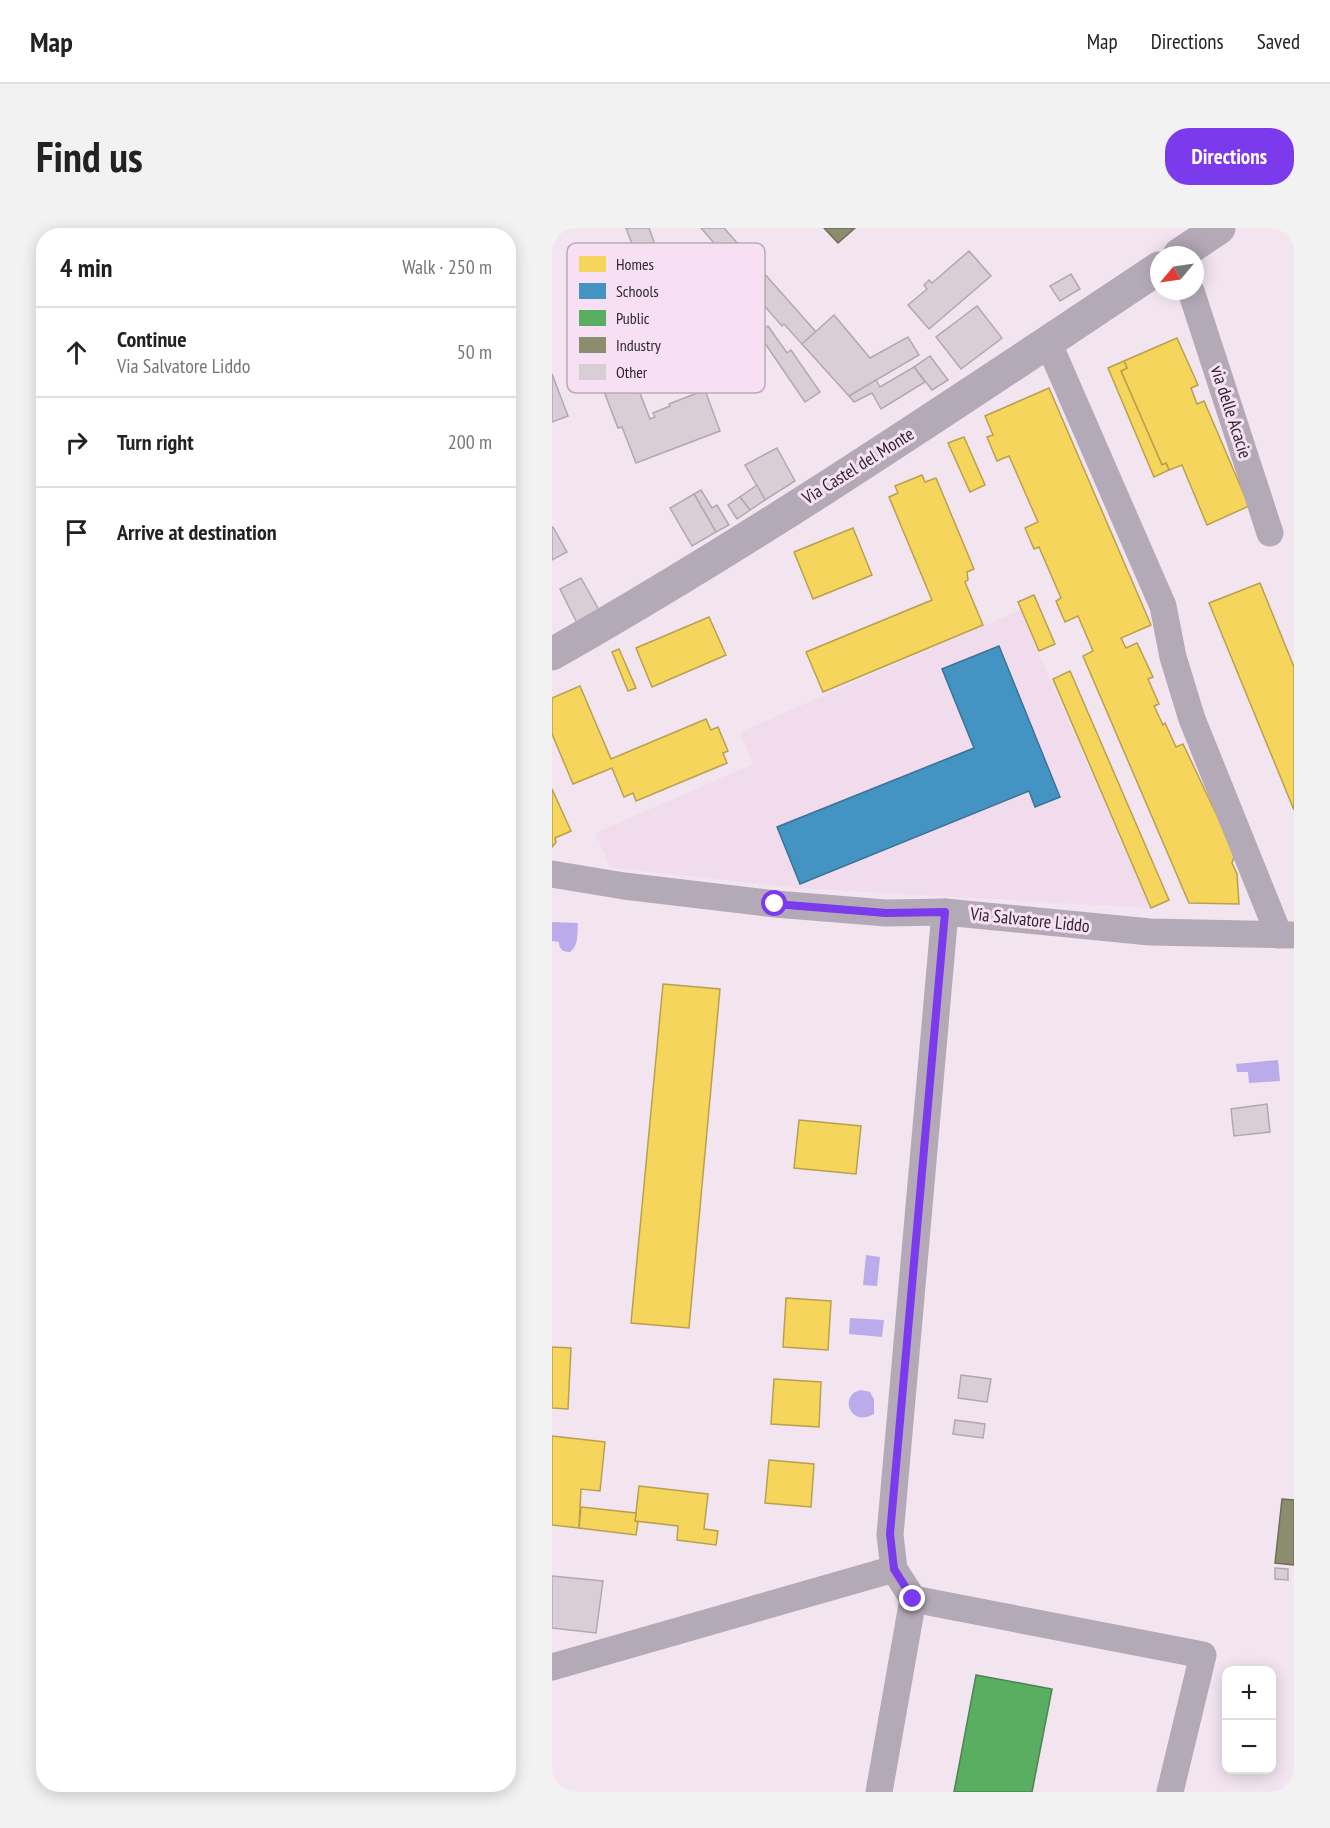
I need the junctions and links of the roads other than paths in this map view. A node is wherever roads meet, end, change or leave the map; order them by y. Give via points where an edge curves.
1 (1219, 228) edge
2 (1192, 246) edge
3 (1150, 274) edge
4 (1194, 300) edge
5 (1048, 342) junction
6 (1270, 533) dead end
7 (552, 654) edge
8 (552, 874) edge
9 (945, 912) junction
10 (1287, 935) edge
11 (894, 1569) junction
12 (913, 1599) junction
13 (552, 1667) edge
14 (879, 1792) edge
15 (1170, 1792) edge

1 - 2 main road
3 - 5 main road, Via Castel del Monte
4 - 6 street, via delle Acacie
5 - 7 main road, Via Castel del Monte via 646,601
5 - 10 street via 1163,606 1192,719
8 - 9 street, Via Salvatore Liddo via 775,904 886,913
9 - 10 street, Via Salvatore Liddo via 1150,932
9 - 11 street via 890,1534
11 - 12 street
11 - 13 street
12 - 14 street
12 - 15 street via 1203,1655

